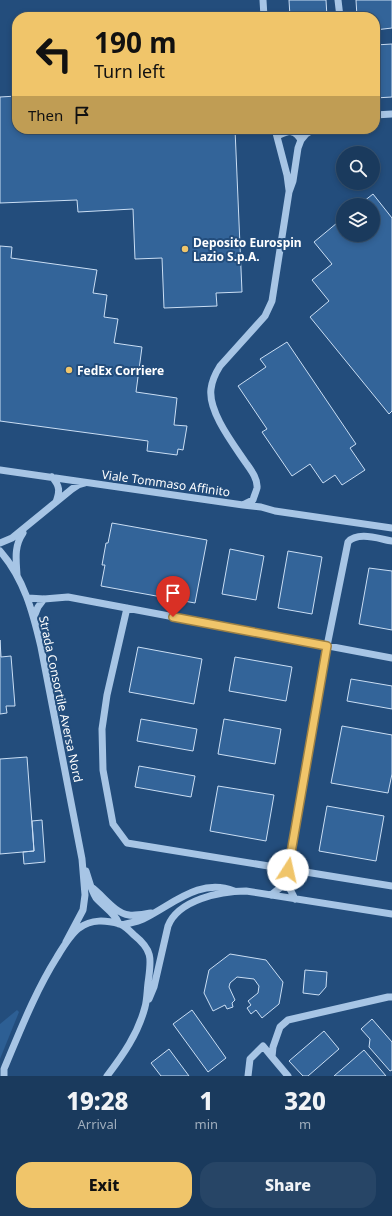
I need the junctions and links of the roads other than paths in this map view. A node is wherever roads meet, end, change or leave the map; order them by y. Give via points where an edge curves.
1 (263, 0) edge
2 (338, 0) edge
3 (264, 12) edge
4 (339, 12) edge
5 (392, 114) edge
6 (380, 115) edge
7 (277, 134) edge
8 (296, 134) edge
9 (306, 134) edge
10 (301, 140) junction
11 (289, 192) junction
12 (0, 470) edge
13 (52, 477) junction
14 (87, 482) junction
15 (56, 502) junction
16 (243, 505) junction
17 (26, 528) junction
18 (392, 528) edge
19 (392, 541) edge
20 (0, 543) edge
21 (0, 551) edge
22 (17, 575) junction
23 (28, 598) junction
24 (44, 599) junction
25 (127, 608) junction
26 (34, 618) junction
27 (327, 646) junction
28 (392, 658) edge
29 (82, 859) junction
30 (288, 870) junction
31 (286, 881) junction
32 (91, 886) junction
33 (392, 886) edge
34 (235, 891) junction
35 (271, 895) junction
36 (294, 898) junction
37 (153, 913) junction
38 (392, 914) edge
39 (121, 924) junction
40 (66, 942) junction
41 (391, 996) edge
42 (146, 1006) junction
43 (272, 1057) junction
44 (4, 1073) edge
45 (0, 1076) edge
46 (107, 1076) edge
47 (248, 1076) edge
48 (288, 1076) edge

1 - 3 street
2 - 4 street
5 - 6 street
7 - 11 street, Viale Tommaso Affinito
8 - 10 street, Viale Tommaso Affinito
9 - 10 street
10 - 11 street, Viale Tommaso Affinito
11 - 16 street, Viale Tommaso Affinito via 272,301 265,316 220,366 214,376 211,390 216,414 254,475 257,488 253,500
12 - 13 street, Viale Tommaso Affinito
13 - 14 street, Viale Tommaso Affinito
13 - 15 street via 59,493
14 - 15 street, Viale Tommaso Affinito via 78,485
14 - 16 street, Viale Tommaso Affinito
15 - 17 street, Viale Tommaso Affinito
16 - 18 street, Viale Tommaso Affinito
17 - 20 street, Viale Tommaso Affinito
17 - 22 street, Viale Tommaso Affinito via 16,547
19 - 27 street via 359,536 348,542
21 - 22 street, Strada Consortile Aversa Nord
22 - 23 street, Strada Consortile Aversa Nord
23 - 24 street
23 - 26 street, Strada Consortile Aversa Nord
24 - 25 street via 68,597
24 - 26 street
25 - 27 street
25 - 30 street via 107,694 102,729 103,770 113,824 127,844
26 - 29 street, Strada Consortile Aversa Nord
27 - 28 street
27 - 30 street
29 - 32 street, Strada Consortile Aversa Nord
29 - 40 street, Strada Consortile Aversa Nord via 86,895 83,910
30 - 31 street
30 - 33 street
31 - 35 street
31 - 36 street
32 - 37 street via 119,911 129,915
32 - 39 street, Strada Consortile Aversa Nord via 96,898
34 - 35 street
34 - 37 street via 226,887 209,888 187,894
34 - 42 street via 196,901 171,919 154,987
35 - 36 street
36 - 38 street
37 - 39 street via 141,920
39 - 40 street via 106,920 91,921 78,928
39 - 42 street via 147,947 151,957
40 - 44 street via 44,978 22,1024
41 - 43 street via 288,1020 280,1027
42 - 46 street via 127,1049
43 - 47 street via 263,1046 250,1059
43 - 48 street
44 - 45 street

